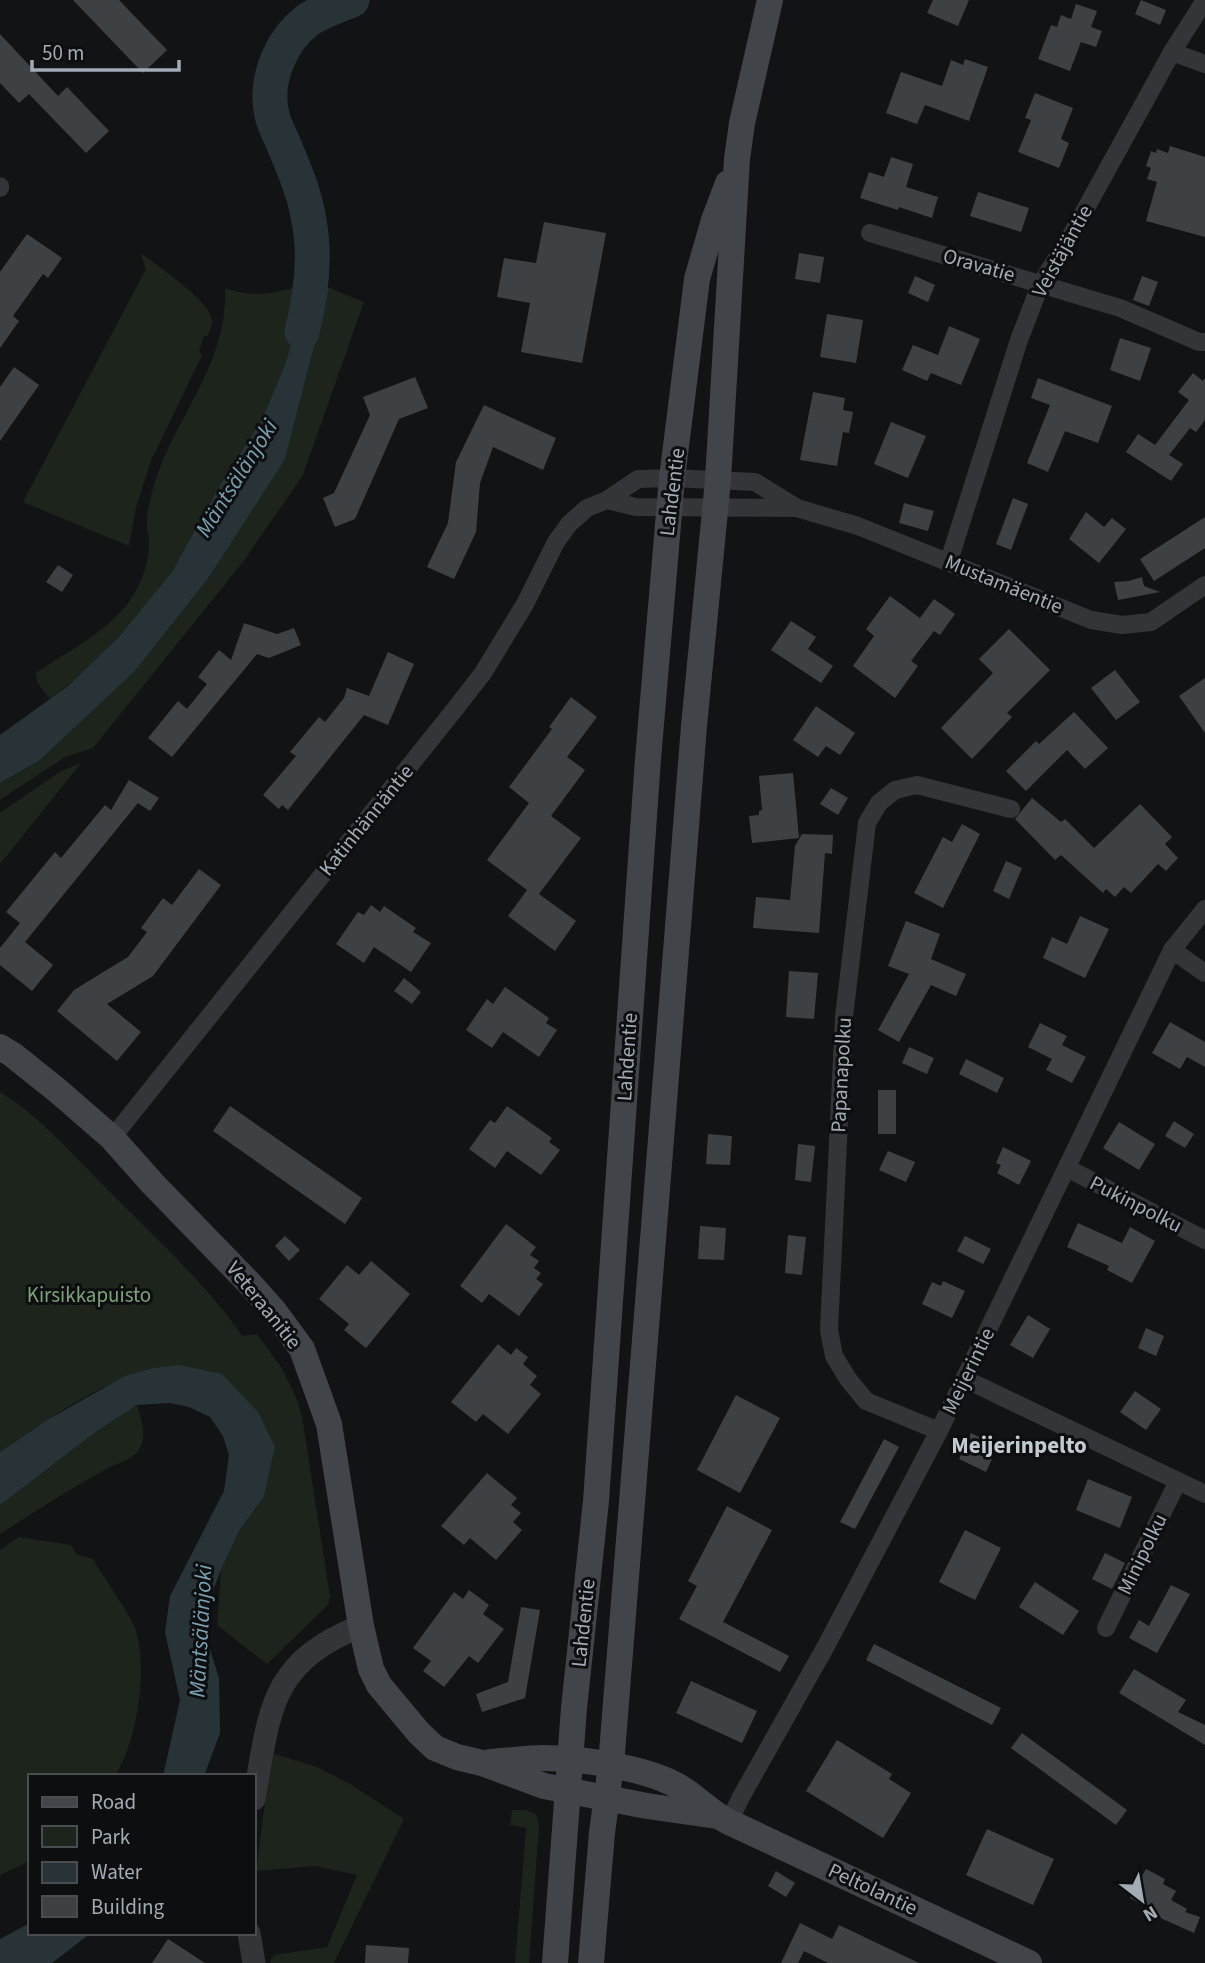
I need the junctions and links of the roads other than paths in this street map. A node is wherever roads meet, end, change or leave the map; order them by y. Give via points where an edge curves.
1 (770, 0) edge
2 (1205, 0) edge
3 (1172, 52) junction
4 (1205, 64) edge
5 (737, 159) junction
6 (870, 233) dead end
7 (1041, 283) junction
8 (1205, 342) edge
9 (672, 478) junction
10 (718, 480) junction
11 (607, 500) junction
12 (715, 507) junction
13 (669, 508) junction
14 (797, 508) junction
15 (949, 561) junction
16 (1205, 585) edge
17 (1011, 809) dead end
18 (1205, 909) edge
19 (1172, 950) junction
20 (1205, 973) edge
21 (0, 1047) edge
22 (112, 1138) junction
23 (1067, 1168) junction
24 (1205, 1240) edge
25 (965, 1379) junction
26 (939, 1431) junction
27 (1178, 1481) junction
28 (1205, 1494) edge
29 (361, 1626) junction
30 (1106, 1628) dead end
31 (570, 1760) junction
32 (482, 1763) junction
33 (611, 1765) junction
34 (256, 1788) edge
35 (569, 1790) junction
36 (606, 1798) junction
37 (723, 1819) junction
38 (249, 1935) edge
39 (254, 1963) edge
40 (555, 1963) edge
41 (591, 1963) edge
42 (1029, 1963) edge

1 - 5 main road, Lahdentie
2 - 3 street, Veistäjäntie
3 - 4 street
3 - 7 street, Veistäjäntie
5 - 9 main road, Lahdentie via 697,279
5 - 10 main road, Lahdentie
6 - 7 street, Oravatie
7 - 8 street, Oravatie via 1120,307
7 - 15 street, Veistäjäntie
9 - 10 street, Katinhännäntie
9 - 11 street, Katinhännäntie via 638,479
9 - 13 main road, Lahdentie
10 - 12 main road, Lahdentie
10 - 14 street, Mustamäentie via 755,482
11 - 13 street
11 - 22 street, Katinhännäntie via 587,508 569,524 483,673
12 - 13 street, Mustamäentie
12 - 14 street, Mustamäentie
12 - 33 main road, Lahdentie
13 - 31 main road, Lahdentie via 596,1501
14 - 15 street, Mustamäentie
15 - 16 street, Mustamäentie via 1091,620 1122,625 1151,622
17 - 26 street, Papanapolku via 916,785 895,790 879,803 867,823 845,1003 830,1317 834,1356 866,1401
18 - 19 street, Meijerintie
19 - 20 street
19 - 23 street, Meijerintie
21 - 22 main road, Veteraanitie
22 - 29 main road, Veteraanitie via 249,1283 302,1349 329,1424
23 - 24 street, Pukinpolku
23 - 25 street, Meijerintie
25 - 26 street, Meijerintie
25 - 27 street
26 - 37 street, Meijerintie via 826,1646 741,1797
27 - 28 street
27 - 30 street, Minipolku
29 - 32 main road, Veteraanitie via 379,1685 419,1733 435,1748
29 - 34 street via 340,1634 289,1674 268,1721
31 - 32 main road, Veteraanitie
31 - 33 main road, Veteraanitie
31 - 35 main road, Lahdentie
32 - 35 main road, Veteraanitie via 544,1786
33 - 36 main road, Lahdentie
33 - 37 main road, Peltolantie via 677,1785
35 - 36 main road, Veteraanitie
35 - 40 main road, Lahdentie
36 - 37 main road, Peltolantie
36 - 41 main road, Lahdentie
37 - 42 main road, Peltolantie
38 - 39 street

